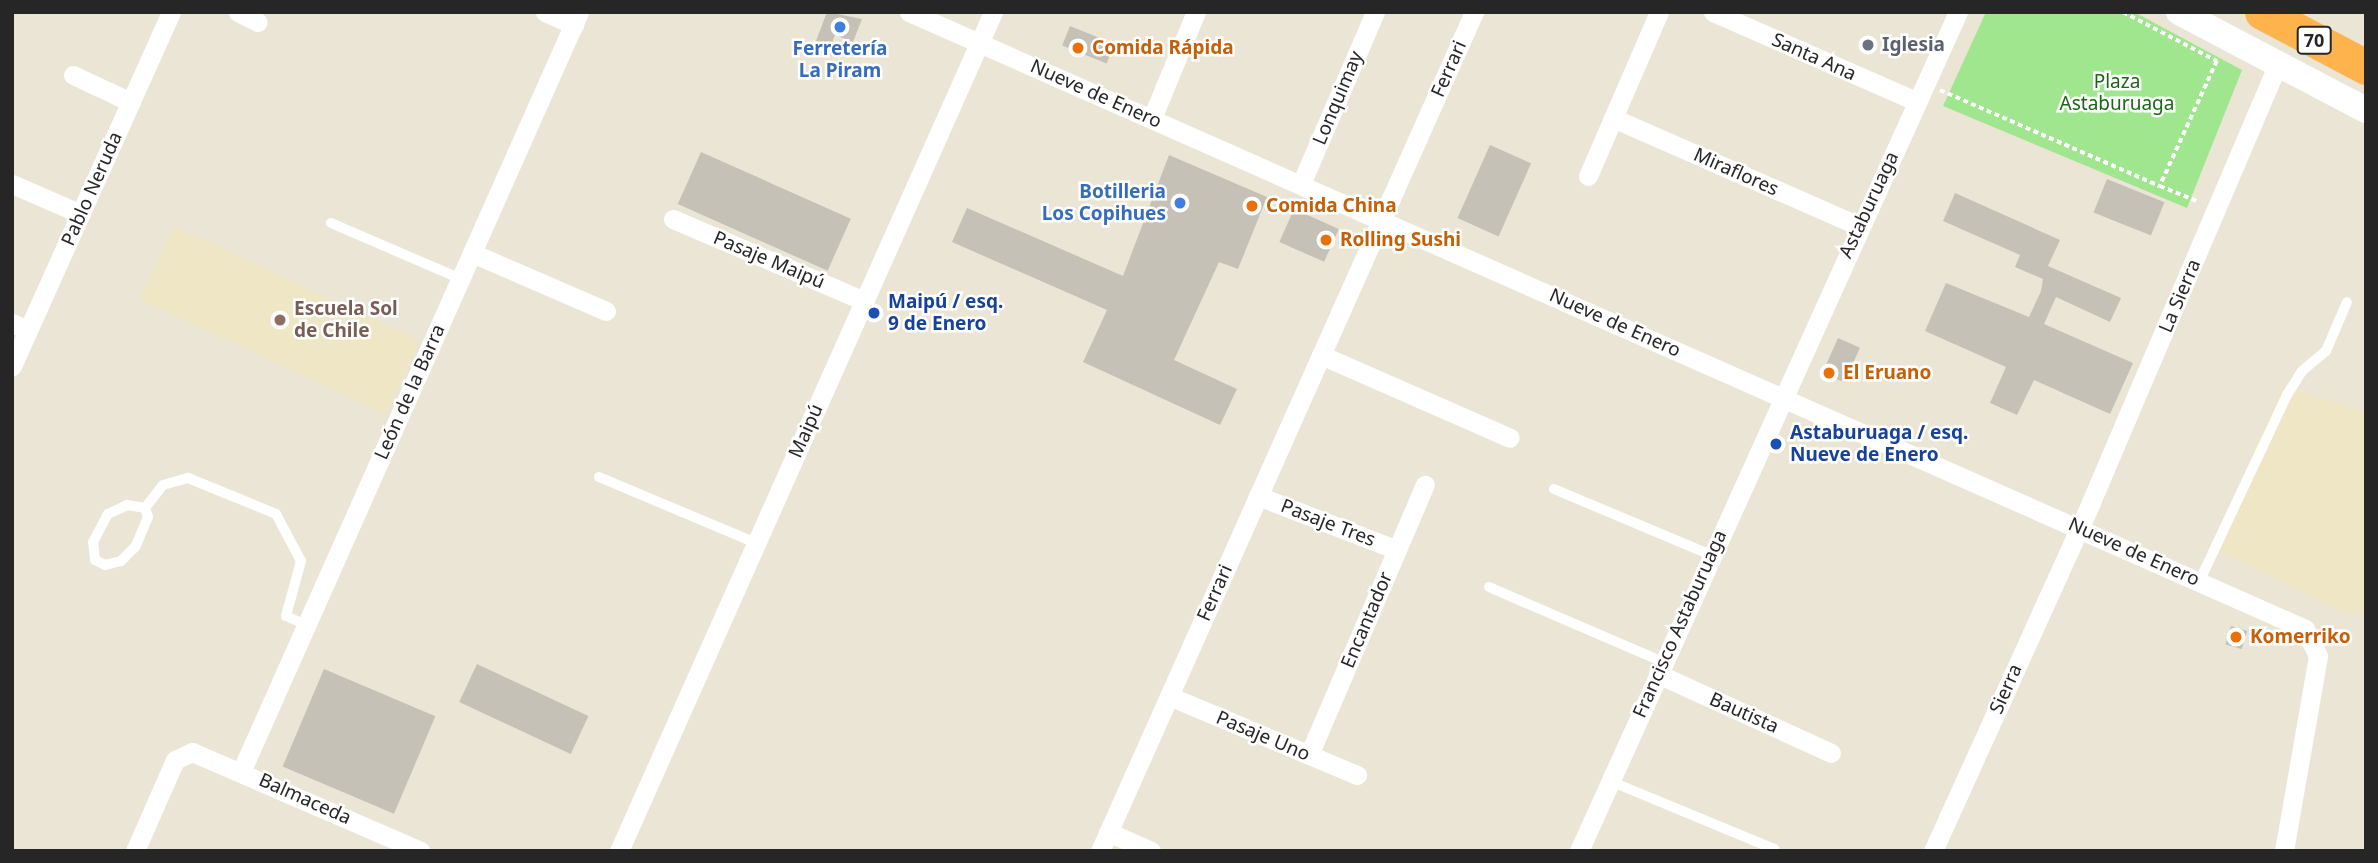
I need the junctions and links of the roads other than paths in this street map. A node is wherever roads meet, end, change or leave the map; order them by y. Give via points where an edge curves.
1 (172, 12) edge
2 (238, 12) edge
3 (545, 12) edge
4 (909, 12) edge
5 (993, 12) edge
6 (1196, 12) edge
7 (1375, 12) edge
8 (1474, 12) edge
9 (1659, 12) edge
10 (1713, 12) edge
11 (1958, 12) edge
12 (2179, 12) edge
13 (2262, 12) edge
14 (577, 19) edge
15 (258, 22) dead end
16 (979, 43) junction
17 (2278, 64) junction
18 (2366, 67) edge
19 (73, 75) dead end
20 (1920, 93) junction
21 (131, 102) junction
22 (2366, 110) edge
23 (1152, 118) junction
24 (1613, 118) junction
25 (1588, 176) dead end
26 (12, 184) edge
27 (1301, 184) junction
28 (81, 214) junction
29 (673, 219) dead end
30 (1382, 219) junction
31 (331, 223) dead end
32 (1859, 226) junction
33 (472, 253) junction
34 (461, 279) junction
35 (864, 301) junction
36 (2347, 302) dead end
37 (606, 311) dead end
38 (20, 326) edge
39 (1321, 355) junction
40 (12, 366) edge
41 (1781, 397) junction
42 (1510, 438) dead end
43 (598, 477) dead end
44 (1426, 485) dead end
45 (1554, 489) dead end
46 (1258, 496) junction
47 (145, 508) junction
48 (2079, 528) junction
49 (756, 543) junction
50 (1397, 550) junction
51 (1711, 555) junction
52 (2200, 582) junction
53 (1489, 587) dead end
54 (306, 625) junction
55 (1660, 668) junction
56 (1169, 696) junction
57 (1831, 752) dead end
58 (1309, 755) junction
59 (241, 772) junction
60 (1357, 775) dead end
61 (1610, 781) junction
62 (1108, 832) junction
63 (1774, 849) edge
64 (135, 851) edge
65 (421, 851) edge
66 (620, 851) edge
67 (1100, 851) edge
68 (1151, 851) edge
69 (1579, 851) edge
70 (1933, 851) edge
71 (2284, 851) edge

1 - 21 street, Pablo Neruda
2 - 15 street
3 - 14 street
4 - 16 street, Nueve de Enero
5 - 16 street, Maipú
6 - 23 street
7 - 27 street, Lonquimay
8 - 30 street, Ferrari
9 - 24 street
10 - 20 street, Santa Ana
11 - 20 street, Astaburuaga
12 - 17 main road
13 - 18 highway, 70
14 - 33 street, León de la Barra
16 - 23 street, Nueve de Enero
16 - 35 street, Maipú
17 - 22 main road
17 - 48 street, La Sierra
19 - 21 street
20 - 32 street, Astaburuaga
21 - 28 street, Pablo Neruda
23 - 27 street, Nueve de Enero
24 - 25 street
24 - 32 street, Miraflores
26 - 28 street
27 - 30 street, Nueve de Enero
28 - 38 street, Pablo Neruda
29 - 35 street, Pasaje Maipú
30 - 39 street, Ferrari
30 - 41 street, Nueve de Enero
31 - 34 lane
32 - 41 street, Astaburuaga
33 - 34 street, León de la Barra
33 - 37 street
34 - 54 street, León de la Barra
35 - 49 street, Maipú
36 - 52 lane via 2326,351 2302,371 2287,395
38 - 40 street, Pablo Neruda
39 - 42 street
39 - 46 street, Ferrari
41 - 48 street, Nueve de Enero
41 - 51 street, Francisco Astaburuaga
43 - 49 lane
44 - 50 street, Encantador
45 - 51 lane
46 - 50 street, Pasaje Tres
46 - 56 street, Ferrari
47 - 47 lane via 146,527 128,554 105,565 94,560 93,542 108,514 127,505
47 - 54 lane via 163,485 188,478 276,514 301,561 286,617
48 - 52 street, Nueve de Enero
48 - 70 street, Sierra
49 - 66 street, Maipú
50 - 58 street, Encantador
51 - 55 street, Francisco Astaburuaga
52 - 71 street, Nueve de Enero via 2298,625 2315,642 2317,664
53 - 55 lane
54 - 59 street, León de la Barra
55 - 57 street, Bautista
55 - 61 street, Francisco Astaburuaga
56 - 58 street, Pasaje Uno
56 - 62 street, Ferrari
58 - 60 street, Pasaje Uno
59 - 64 street, Balmaceda via 187,752 172,765
59 - 65 street, Balmaceda
61 - 63 lane
61 - 69 street, Francisco Astaburuaga
62 - 67 street, Ferrari
62 - 68 street

